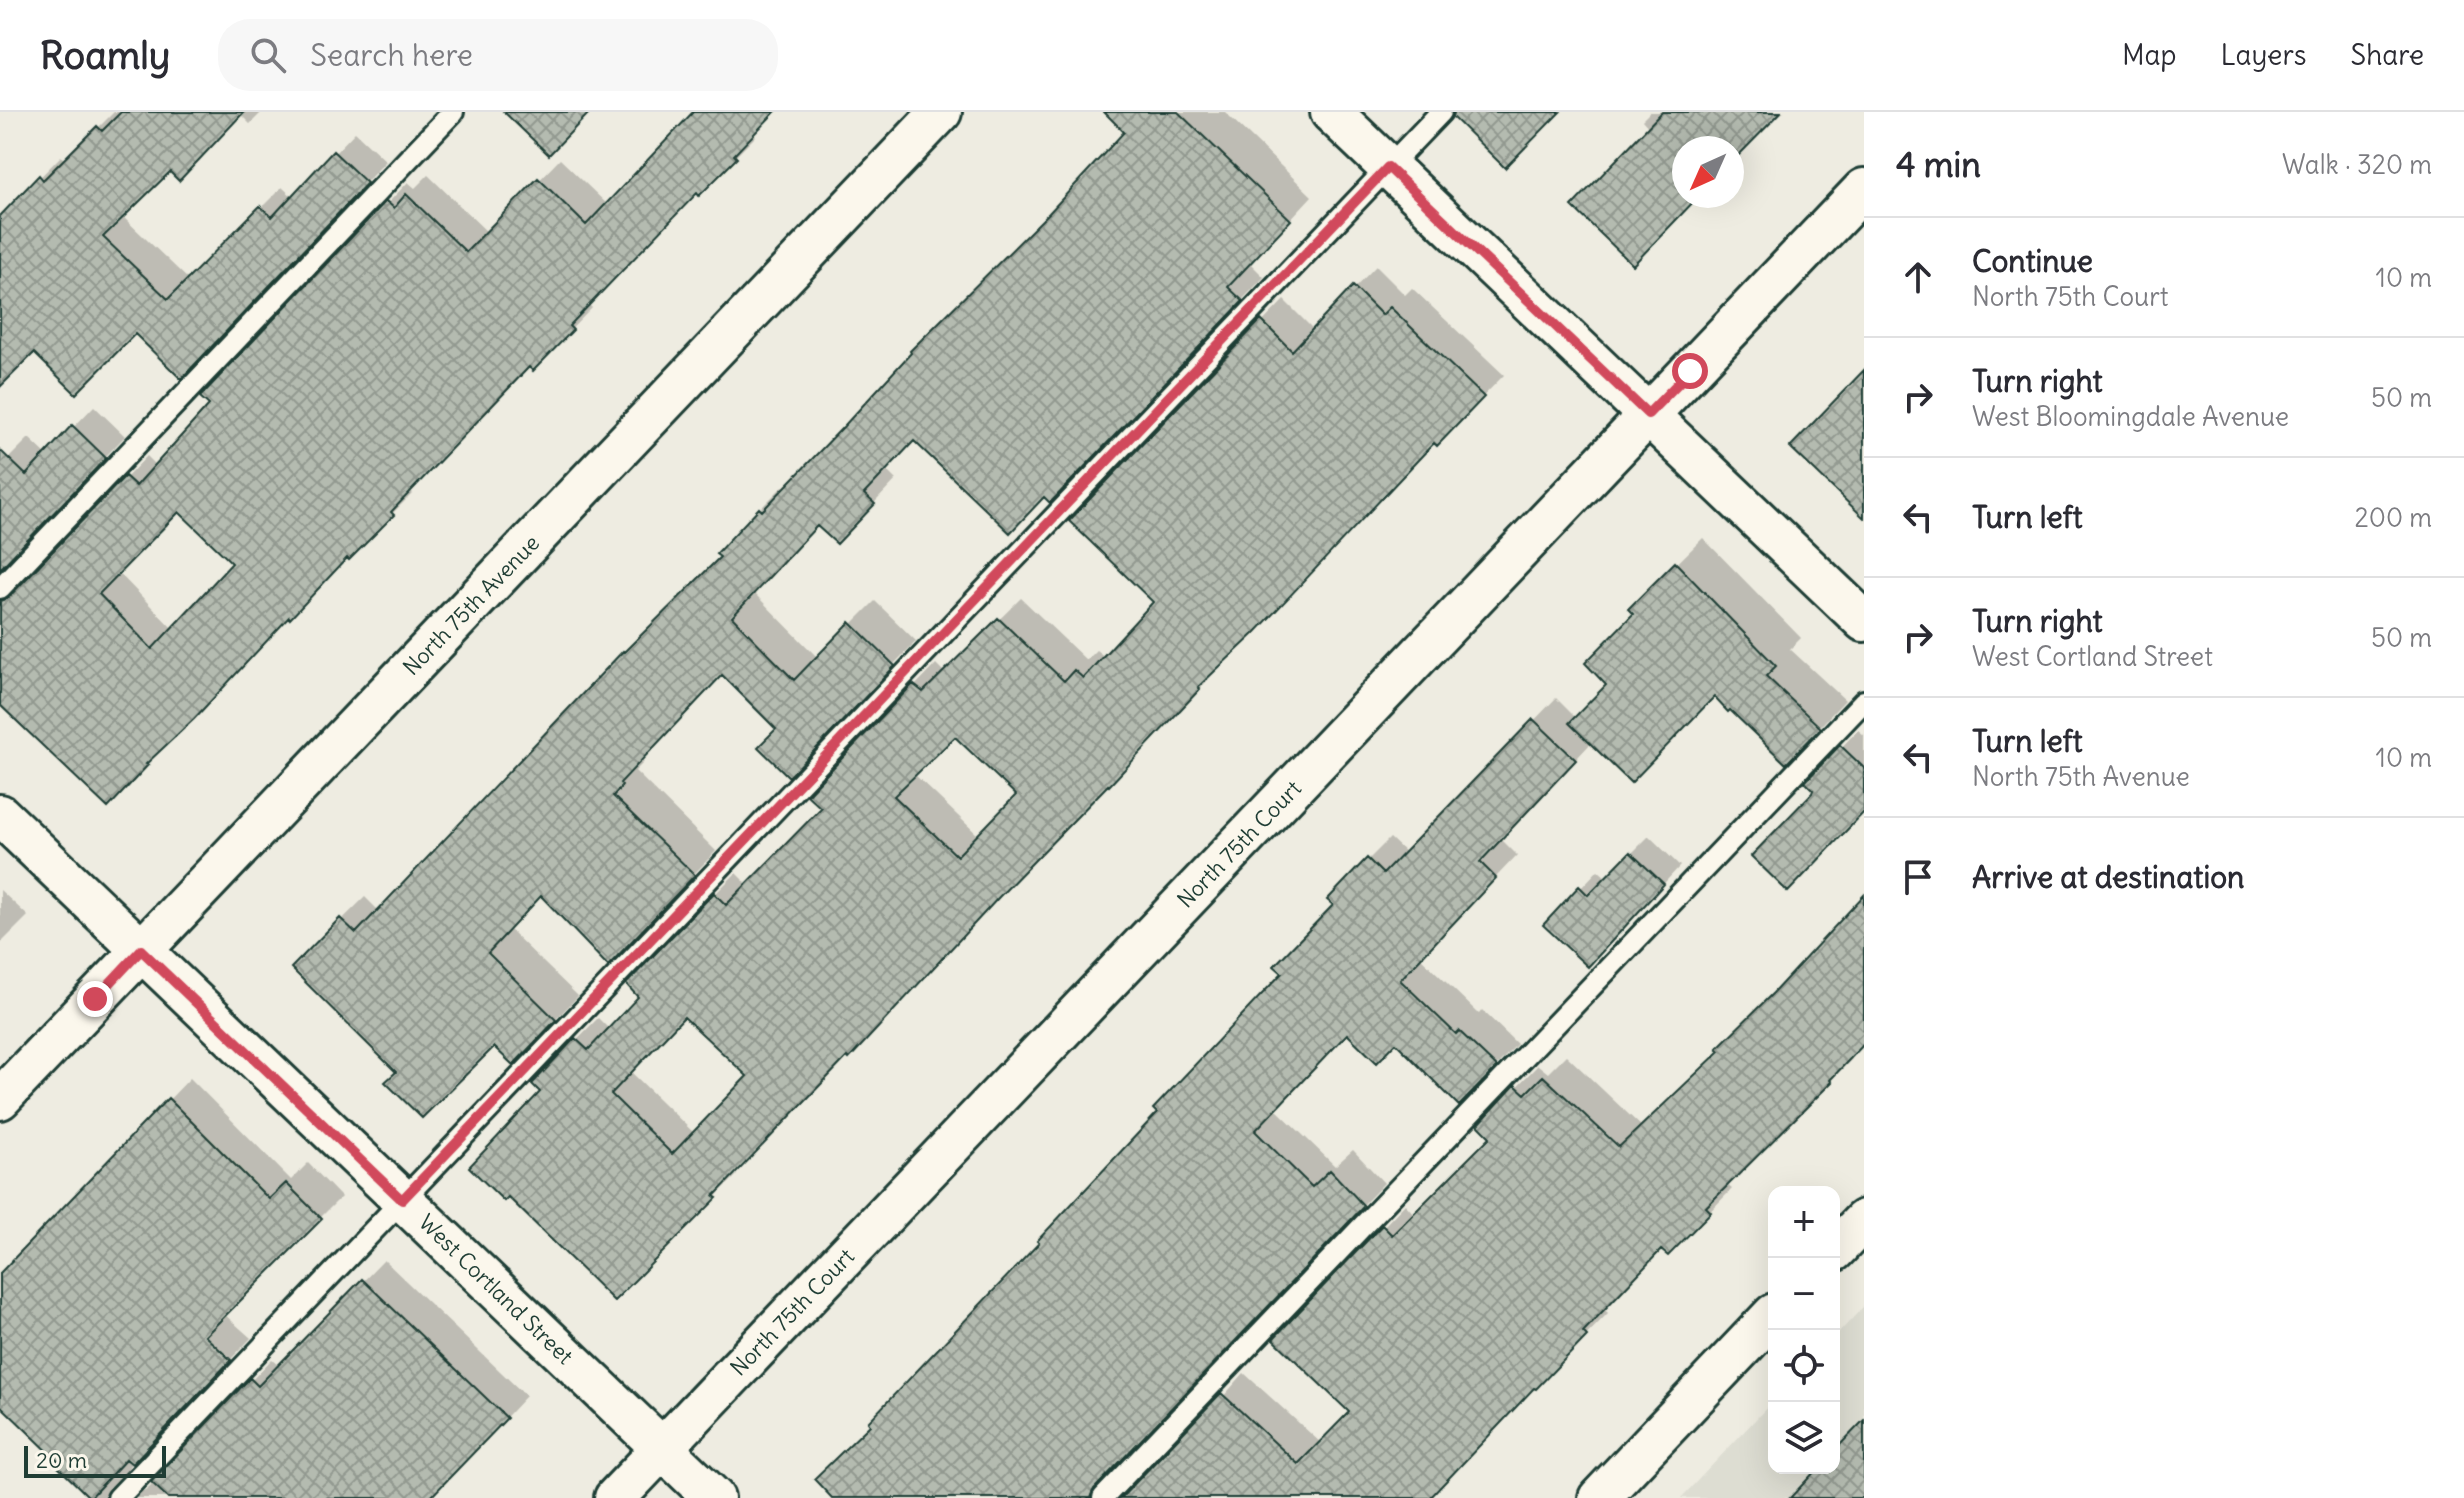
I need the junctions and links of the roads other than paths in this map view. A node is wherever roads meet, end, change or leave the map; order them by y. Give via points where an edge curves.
1 (453, 112) edge
2 (941, 112) edge
3 (1331, 112) edge
4 (1441, 112) edge
5 (1388, 167) junction
6 (1864, 189) edge
7 (1648, 414) junction
8 (0, 588) edge
9 (1864, 621) edge
10 (1864, 701) edge
11 (0, 815) edge
12 (141, 950) junction
13 (0, 1099) edge
14 (402, 1200) junction
15 (1864, 1220) edge
16 (1840, 1245) edge
17 (1768, 1320) edge
18 (662, 1448) junction
19 (118, 1498) edge
20 (615, 1498) edge
21 (714, 1498) edge
22 (1103, 1498) edge
23 (1599, 1498) edge

1 - 8 lane
2 - 12 street, North 75th Avenue
3 - 5 street
4 - 5 lane
5 - 7 street
5 - 14 lane
6 - 7 street, North 75th Court
7 - 9 street
7 - 18 street, North 75th Court
10 - 22 lane
11 - 12 street, West Cortland Street
12 - 13 street, North 75th Avenue
12 - 14 street, West Cortland Street
14 - 18 street, West Cortland Street
14 - 19 lane
15 - 16 street
17 - 23 street
18 - 20 street, North 75th Court
18 - 21 street, West Cortland Street

